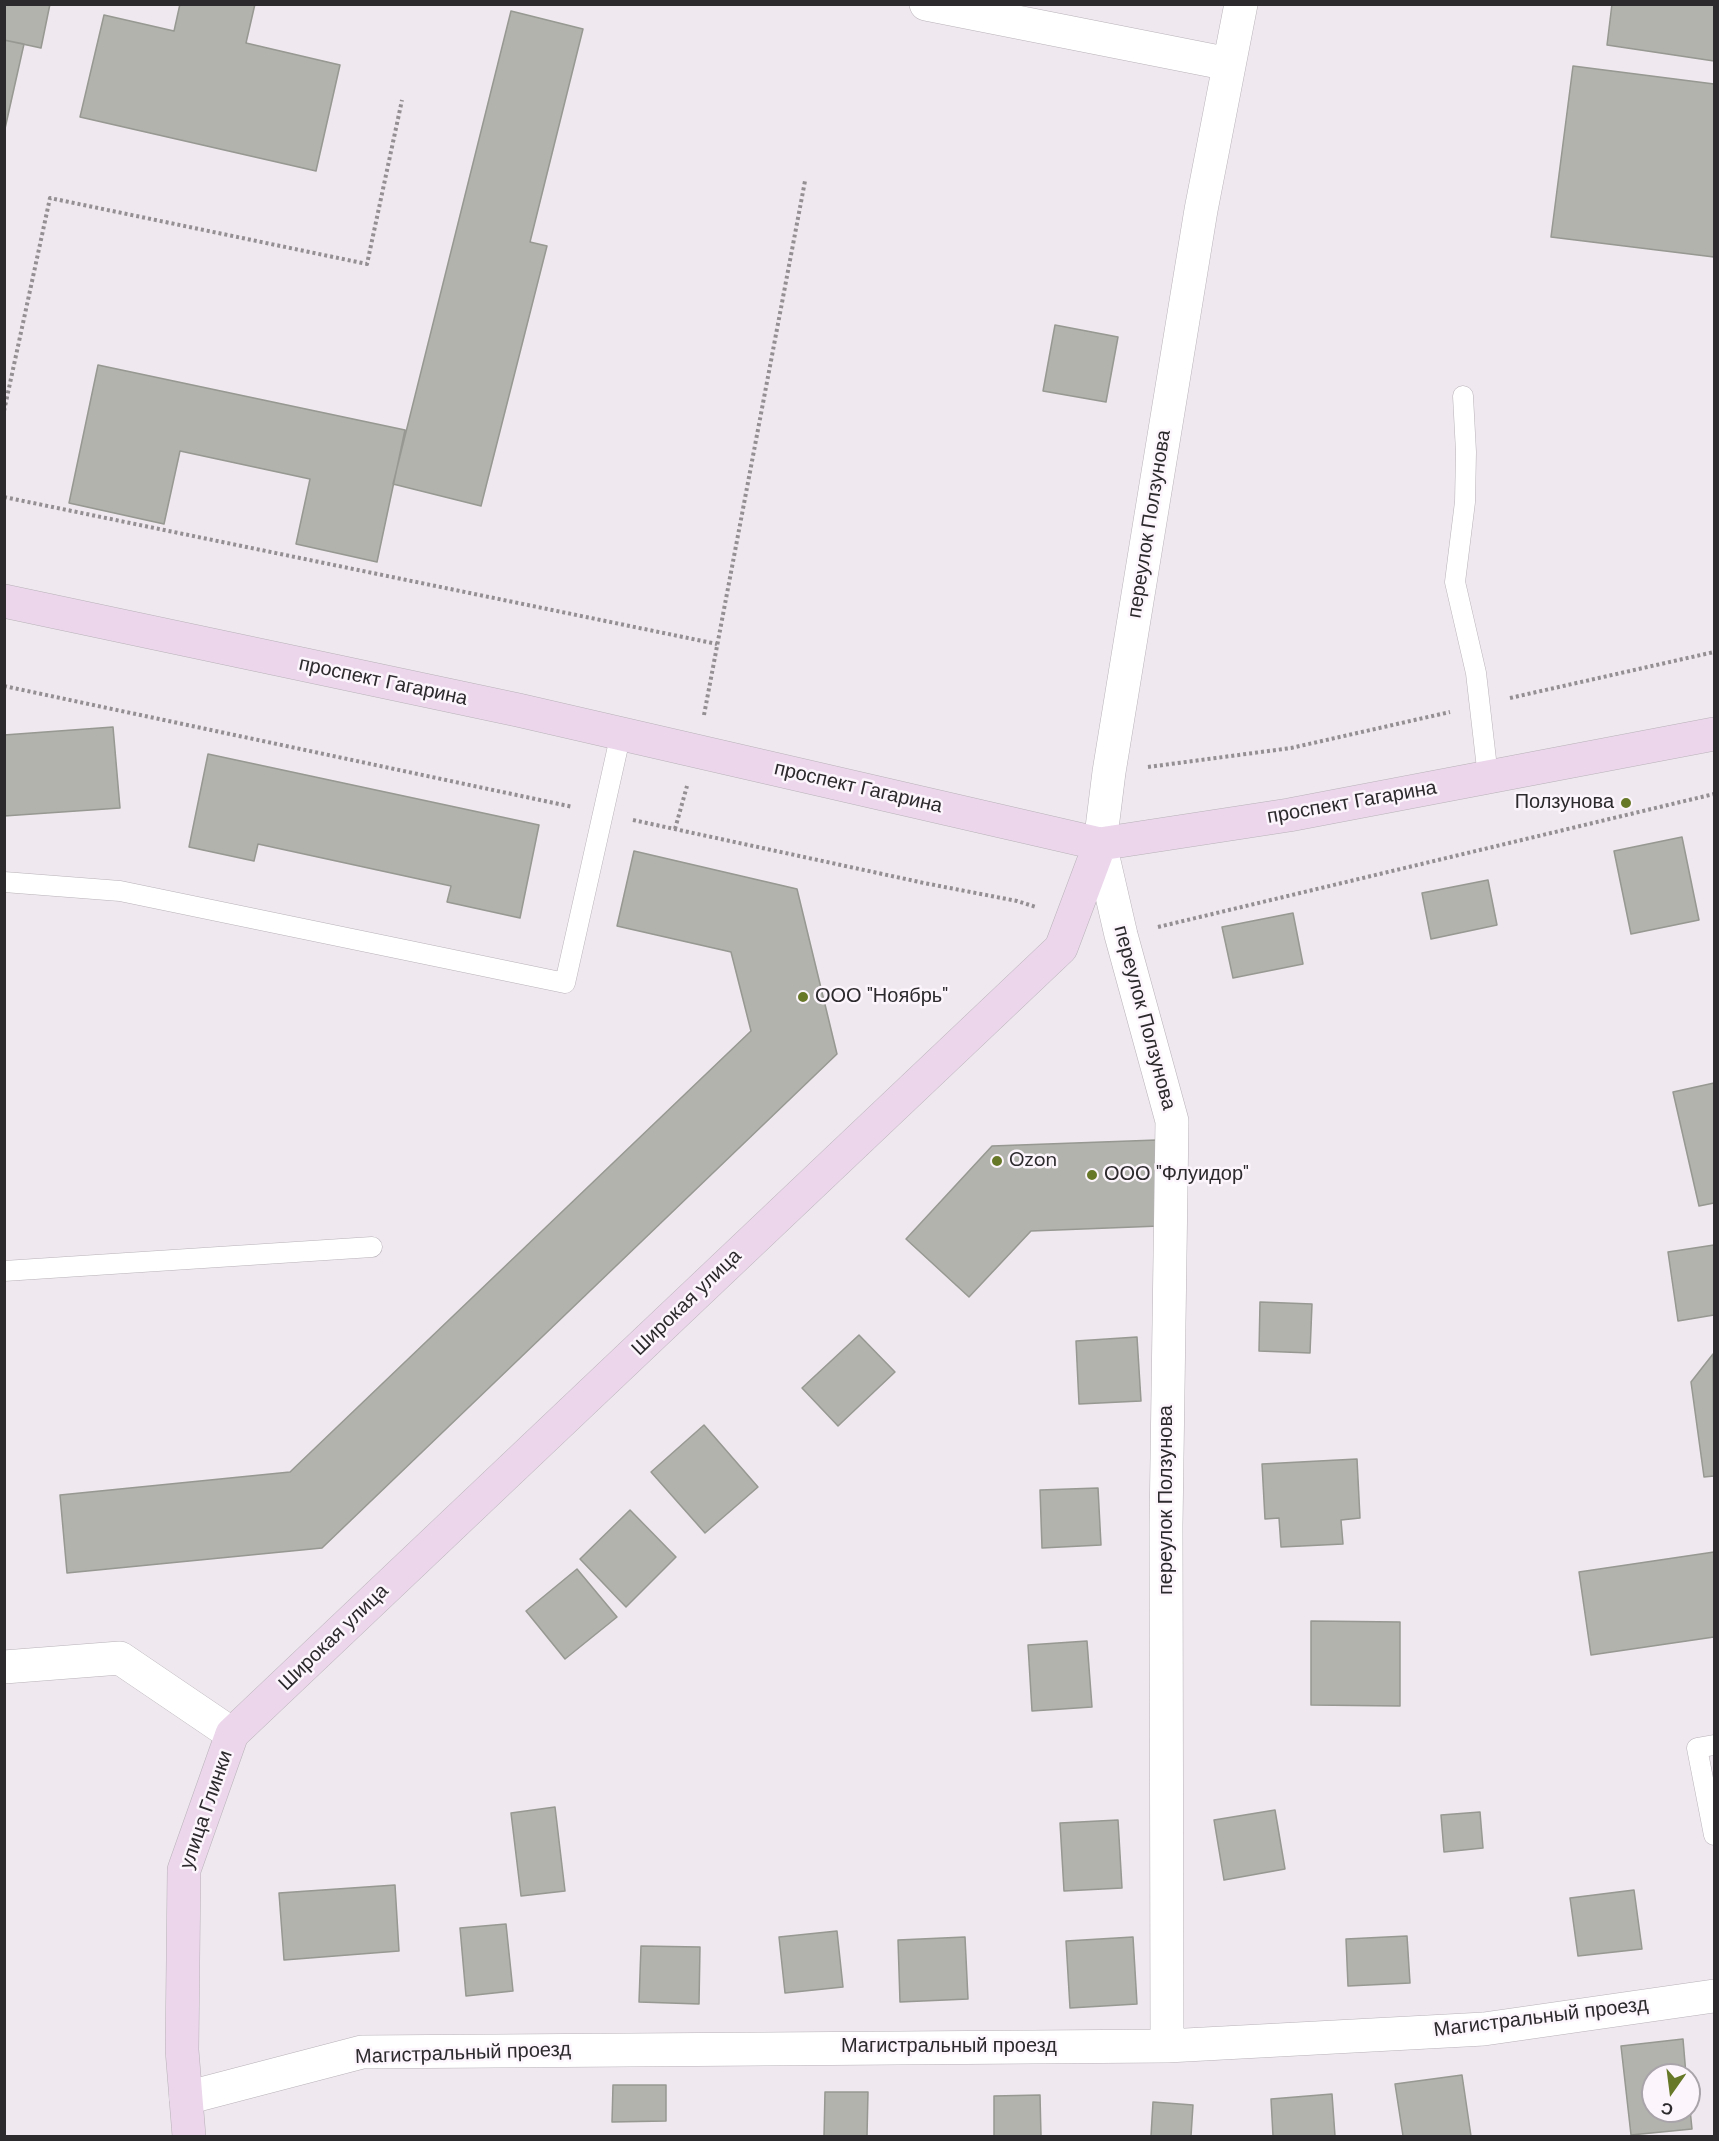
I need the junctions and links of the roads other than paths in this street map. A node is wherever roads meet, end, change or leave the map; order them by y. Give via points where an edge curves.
1 (926, 4) edge
2 (1241, 4) edge
3 (1229, 64) junction
4 (1463, 396) dead end
5 (4, 601) edge
6 (621, 733) junction
7 (1714, 734) edge
8 (1488, 777) junction
9 (1100, 844) junction
10 (4, 882) edge
11 (372, 1246) dead end
12 (4, 1271) edge
13 (4, 1667) edge
14 (232, 1734) junction
15 (1714, 1745) edge
16 (1714, 1835) edge
17 (1714, 1996) edge
18 (1167, 2046) junction
19 (186, 2098) junction
20 (189, 2136) edge

1 - 3 street
2 - 3 street, переулок Ползунова
3 - 9 street, переулок Ползунова via 1201,210
4 - 8 lane via 1465,502 1455,582 1476,673
5 - 6 main road, проспект Гагарина
6 - 9 main road, проспект Гагарина
6 - 10 lane via 565,983 120,891
7 - 8 main road, проспект Гагарина
8 - 9 main road, проспект Гагарина via 1289,815
9 - 14 main road, Широкая улица via 1061,948
9 - 18 street, переулок Ползунова via 1172,1121 1166,1525
11 - 12 lane
13 - 14 street, улица Глинки via 120,1658
14 - 19 main road, улица Глинки via 184,1870 182,2050
15 - 16 lane via 1697,1748
17 - 18 street, Магистральный проезд via 1484,2029
18 - 19 street, Магистральный проезд via 362,2052
19 - 20 main road, улица Глинки

